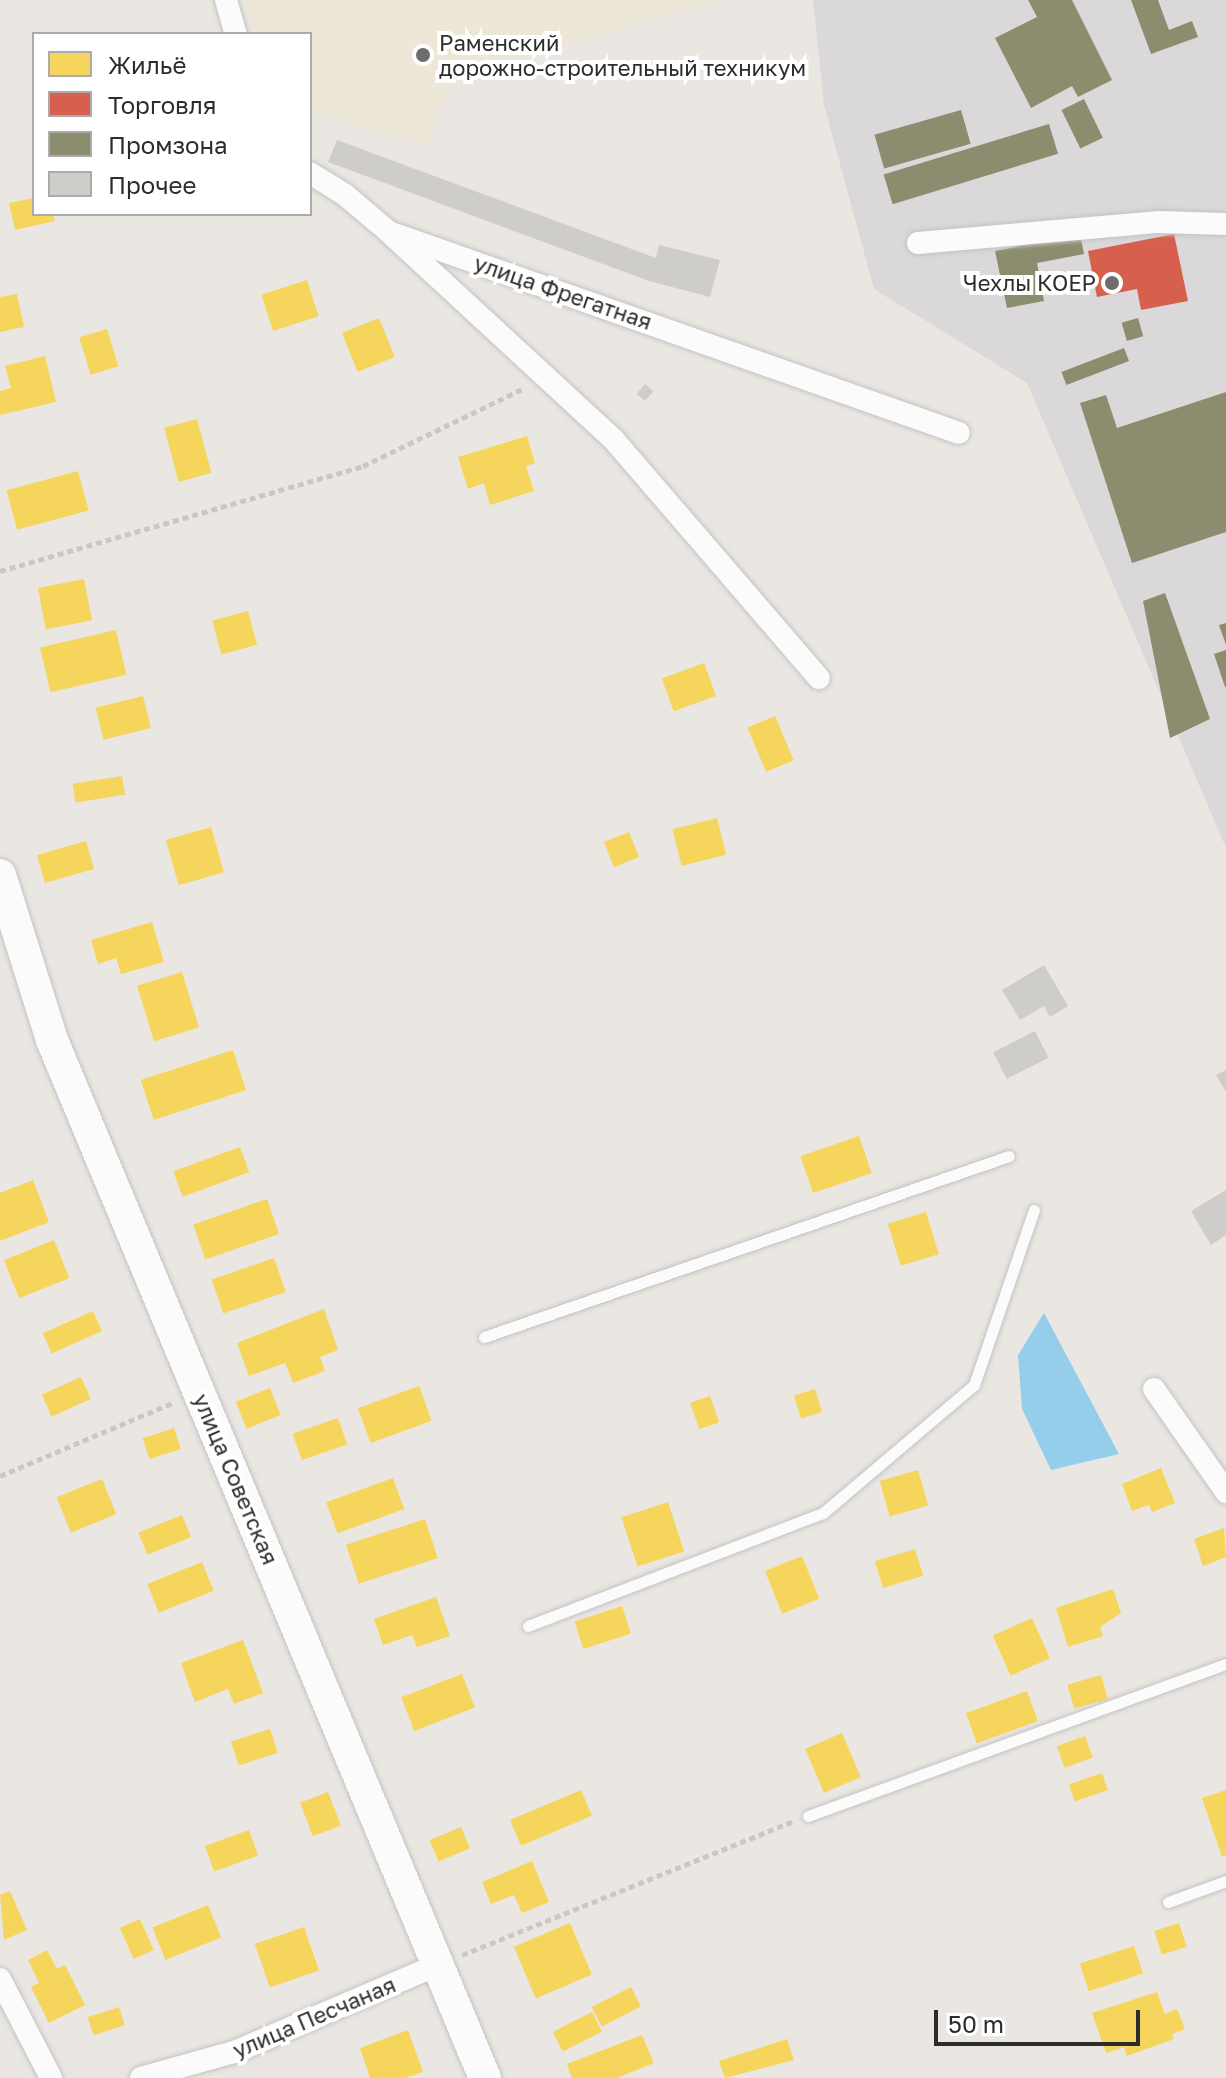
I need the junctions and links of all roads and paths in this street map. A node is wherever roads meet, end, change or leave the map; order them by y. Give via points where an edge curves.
1 (226, 0) edge
2 (235, 32) edge
3 (312, 174) edge
4 (1226, 224) edge
5 (389, 232) junction
6 (918, 243) dead end
7 (545, 378) junction
8 (959, 433) dead end
9 (0, 571) edge
10 (819, 678) dead end
11 (0, 875) edge
12 (1009, 1156) dead end
13 (1034, 1210) dead end
14 (484, 1337) dead end
15 (1154, 1389) dead end
16 (199, 1391) junction
17 (0, 1476) edge
18 (1226, 1492) edge
19 (528, 1626) dead end
20 (1226, 1664) edge
21 (808, 1816) joint
22 (1226, 1881) edge
23 (1168, 1902) dead end
24 (439, 1964) junction
25 (0, 1979) edge
26 (51, 2078) edge
27 (141, 2078) edge
28 (485, 2078) edge

1 - 2 street
3 - 5 street, улица Фрегатная
4 - 6 street via 1159,222
5 - 7 street
5 - 8 street, улица Фрегатная
7 - 9 path via 363,466
7 - 10 street via 614,440
11 - 16 street, улица Советская via 52,1040
12 - 14 lane
13 - 19 lane via 974,1385 823,1513
15 - 18 street
16 - 17 path
16 - 24 street, улица Советская
20 - 21 lane
21 - 24 path
22 - 23 lane
24 - 27 street, улица Песчаная via 234,2052
24 - 28 street, улица Советская
25 - 26 street

